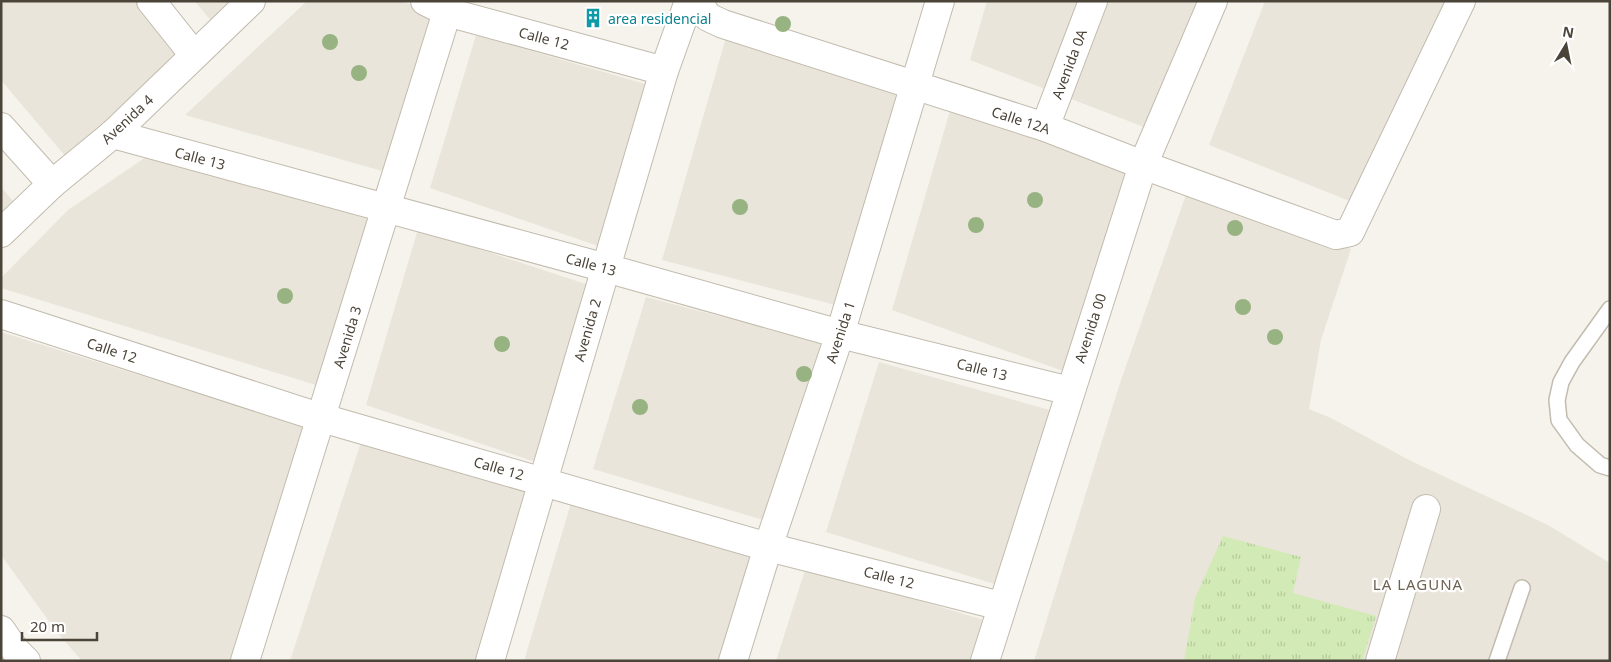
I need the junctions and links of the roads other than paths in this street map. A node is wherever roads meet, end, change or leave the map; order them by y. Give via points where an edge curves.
1 (150, 1) edge
2 (251, 1) edge
3 (689, 1) edge
4 (697, 1) edge
5 (940, 1) edge
6 (1092, 1) edge
7 (1213, 1) edge
8 (1461, 1) edge
9 (436, 7) edge
10 (194, 55) junction
11 (664, 71) junction
12 (914, 85) junction
13 (1, 127) edge
14 (1045, 127) junction
15 (112, 134) junction
16 (1143, 165) junction
17 (52, 184) junction
18 (386, 208) junction
19 (1, 233) edge
20 (606, 268) junction
21 (1610, 309) edge
22 (1, 314) edge
23 (840, 334) junction
24 (1070, 391) junction
25 (322, 418) junction
26 (1610, 468) edge
27 (543, 481) junction
28 (1426, 509) dead end
29 (768, 547) junction
30 (1522, 588) dead end
31 (1001, 606) junction
32 (246, 661) edge
33 (490, 661) edge
34 (732, 661) edge
35 (985, 661) edge
36 (1380, 661) edge
37 (1497, 661) edge

1 - 10 street
2 - 10 street, Avenida 4
3 - 11 street, Avenida 2
4 - 12 street, Calle 12A via 708,17 723,24
5 - 12 street, Avenida 1
6 - 14 street, Avenida 0A
7 - 16 street, Avenida 00
8 - 16 street, Calle 12A via 1350,232 1336,235 1325,232
9 - 11 street, Calle 12
9 - 18 street, Avenida 3
10 - 15 street, Avenida 4
11 - 20 street, Avenida 2
12 - 14 street, Calle 12A
12 - 23 street, Avenida 1
13 - 17 street
14 - 16 street, Calle 12A
15 - 17 street, Avenida 4
15 - 18 street, Calle 13
16 - 24 street, Avenida 00
17 - 19 street, Avenida 4
18 - 20 street, Calle 13
18 - 25 street, Avenida 3
20 - 23 street, Calle 13
20 - 27 street, Avenida 2
21 - 26 lane via 1572,362 1561,382 1557,400 1559,420 1577,446 1600,465
22 - 25 street, Calle 12
23 - 24 street, Calle 13
23 - 29 street, Avenida 1
24 - 31 street, Avenida 00
25 - 27 street, Calle 12
25 - 32 street, Avenida 3
27 - 29 street, Calle 12
27 - 33 street, Avenida 2
28 - 36 street
29 - 31 street, Calle 12
29 - 34 street, Avenida 1
30 - 37 lane
31 - 35 street, Avenida 00

